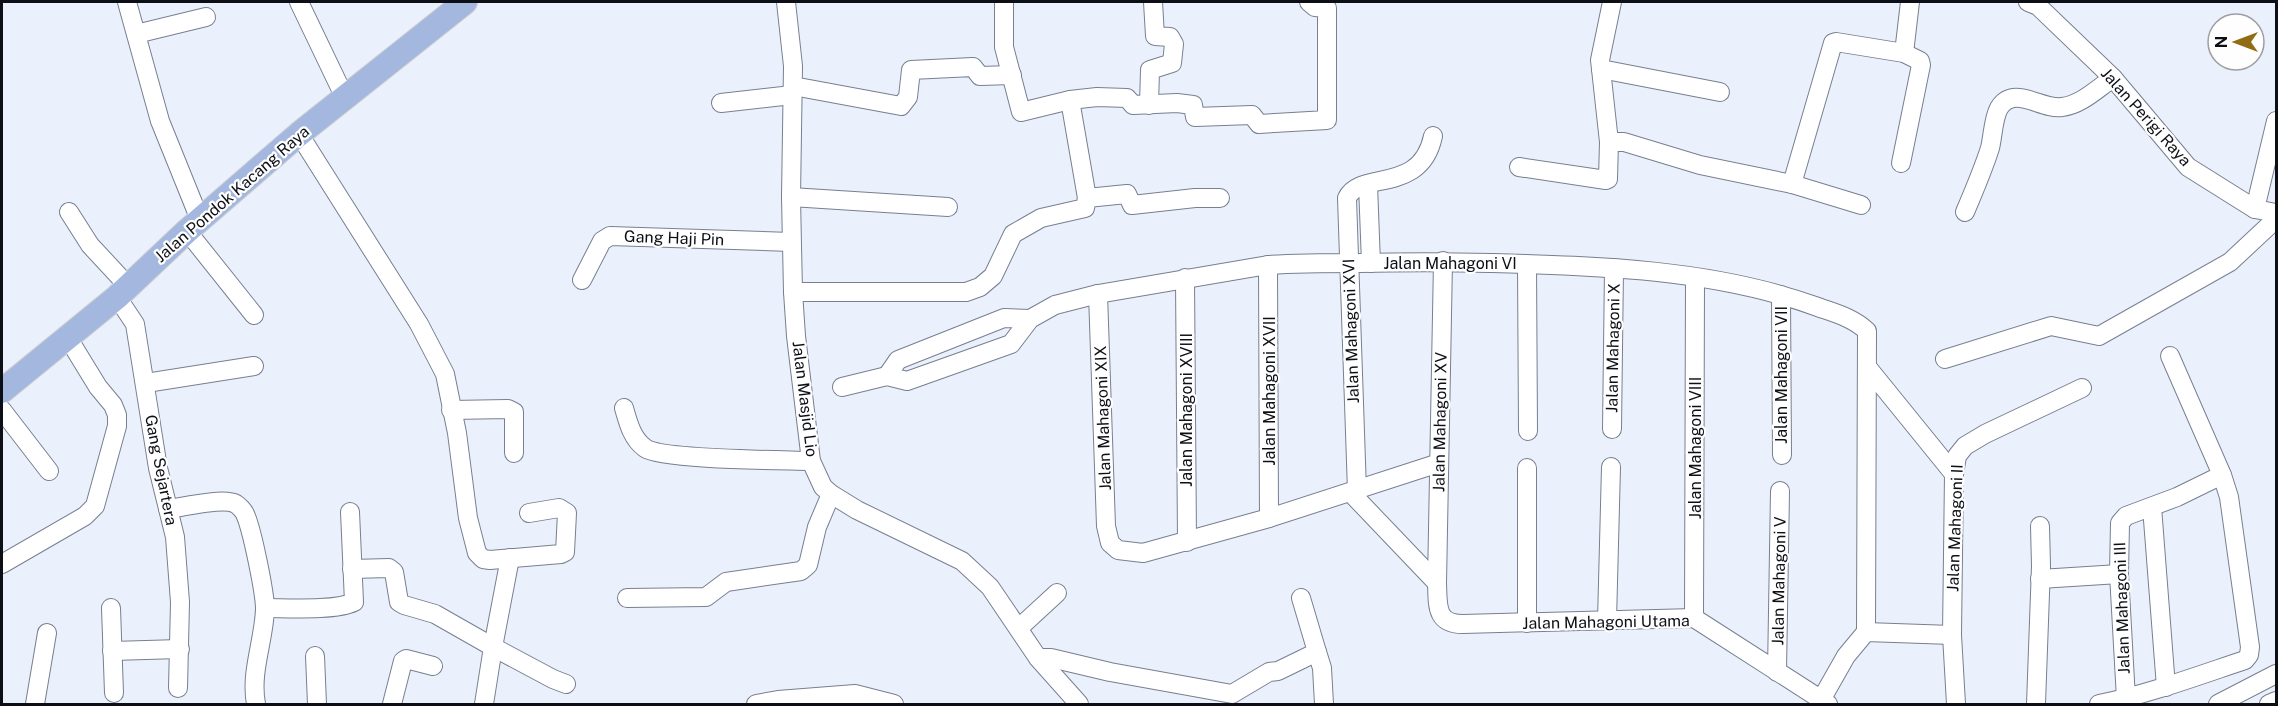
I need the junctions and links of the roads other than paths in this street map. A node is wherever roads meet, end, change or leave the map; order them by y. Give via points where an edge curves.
1 (127, 2) edge
2 (299, 2) edge
3 (465, 2) edge
4 (786, 2) edge
5 (1004, 2) edge
6 (1153, 2) edge
7 (1309, 2) edge
8 (1612, 2) edge
9 (1910, 2) edge
10 (2035, 3) edge
11 (206, 17) dead end
12 (136, 34) junction
13 (1904, 53) junction
14 (1600, 69) junction
15 (1011, 75) junction
16 (2113, 78) junction
17 (792, 90) junction
18 (1720, 92) dead end
19 (345, 98) junction
20 (1070, 100) junction
21 (721, 102) dead end
22 (1149, 105) junction
23 (2277, 120) edge
24 (299, 134) junction
25 (1433, 136) dead end
26 (1609, 142) junction
27 (1901, 163) dead end
28 (1519, 167) dead end
29 (1792, 184) junction
30 (1368, 185) junction
31 (791, 197) junction
32 (1087, 198) junction
33 (1220, 198) dead end
34 (1861, 206) dead end
35 (948, 207) dead end
36 (2255, 209) junction
37 (69, 212) dead end
38 (1965, 212) dead end
39 (2277, 213) edge
40 (2277, 219) edge
41 (194, 225) junction
42 (791, 242) junction
43 (1443, 261) junction
44 (1349, 263) junction
45 (1371, 263) junction
46 (1527, 264) junction
47 (1268, 265) junction
48 (1614, 268) junction
49 (1185, 278) junction
50 (1695, 278) junction
51 (582, 280) dead end
52 (122, 291) junction
53 (794, 292) junction
54 (1098, 294) junction
55 (1781, 295) junction
56 (254, 315) dead end
57 (1030, 319) junction
58 (68, 338) junction
59 (2170, 356) dead end
60 (1945, 359) dead end
61 (254, 366) dead end
62 (1868, 368) junction
63 (887, 375) junction
64 (146, 383) junction
65 (842, 387) dead end
66 (2082, 388) dead end
67 (2, 392) edge
68 (624, 408) dead end
69 (451, 410) junction
70 (1612, 429) dead end
71 (1528, 431) dead end
72 (514, 453) dead end
73 (1782, 455) dead end
74 (811, 461) junction
75 (1439, 463) junction
76 (1611, 467) dead end
77 (1527, 468) dead end
78 (49, 471) dead end
79 (1954, 474) junction
80 (2222, 475) junction
81 (1780, 491) dead end
82 (1354, 492) junction
83 (831, 494) junction
84 (2152, 507) junction
85 (168, 509) junction
86 (350, 512) dead end
87 (529, 513) dead end
88 (1269, 518) junction
89 (2040, 526) dead end
90 (1187, 542) junction
91 (510, 558) junction
92 (2, 564) edge
93 (352, 569) junction
94 (2119, 574) junction
95 (2040, 579) junction
96 (1437, 583) junction
97 (1057, 593) dead end
98 (627, 598) dead end
99 (1301, 598) dead end
100 (111, 608) dead end
101 (265, 608) junction
102 (1694, 618) junction
103 (1607, 621) junction
104 (1527, 623) junction
105 (1019, 628) junction
106 (1866, 632) junction
107 (46, 633) dead end
108 (1952, 635) junction
109 (493, 647) junction
110 (180, 649) junction
111 (112, 651) junction
112 (1317, 652) junction
113 (315, 656) dead end
114 (1038, 658) junction
115 (433, 666) dead end
116 (1777, 672) junction
117 (2277, 674) edge
118 (566, 684) dead end
119 (178, 687) dead end
120 (2166, 687) junction
121 (114, 693) dead end
122 (855, 699) edge
123 (2126, 699) junction
124 (2277, 700) edge
125 (1824, 702) edge
126 (35, 705) edge
127 (256, 705) edge
128 (317, 705) edge
129 (392, 705) edge
130 (484, 705) edge
131 (756, 705) edge
132 (894, 705) edge
133 (1079, 705) edge
134 (1324, 705) edge
135 (1956, 705) edge
136 (2036, 705) edge
137 (2099, 705) edge
138 (2218, 705) edge
139 (2269, 705) edge

1 - 12 street
2 - 19 street
3 - 19 main road, Jalan Pondok Kacang Raya
4 - 17 street, Jalan Masjid Lio
5 - 15 street via 1004,47
6 - 22 street via 1155,36 1170,37 1174,44 1172,63 1150,70
7 - 22 street via 1327,8 1327,120 1258,124 1251,115 1195,117 1193,105
8 - 14 street
9 - 13 street
10 - 16 street, Jalan Perigi Raya
11 - 12 street
12 - 41 street
13 - 27 street via 1917,58 1921,65
13 - 29 street via 1833,43
14 - 18 street
14 - 26 street
15 - 17 street via 980,76 973,67 911,70 908,97 901,106
15 - 20 street via 1022,112
16 - 36 street, Jalan Perigi Raya via 2188,167
16 - 38 street via 2074,105 2060,108 2022,97 2009,98 1999,109 1990,146
17 - 21 street
17 - 31 street, Jalan Masjid Lio
19 - 24 main road, Jalan Pondok Kacang Raya
20 - 22 street via 1127,98 1132,105
20 - 32 street
23 - 36 street
24 - 41 main road, Jalan Pondok Kacang Raya
24 - 69 street via 419,324 445,374
25 - 30 street, Jalan Mahagoni XVI via 1429,152 1419,164 1406,173
26 - 28 street via 1606,180
26 - 29 street via 1624,142 1700,165
29 - 34 street
30 - 44 street, Jalan Mahagoni XVI via 1354,188 1347,198
30 - 45 street, Jalan Mahagoni XVI
31 - 35 street
31 - 42 street, Jalan Masjid Lio
32 - 33 street via 1127,194 1132,205
32 - 53 street via 1085,208 1041,218 1013,234 993,276 966,292
36 - 39 street, Jalan Perigi Raya
37 - 52 street, Gang Sejartera
40 - 60 street via 2230,262 2099,336 2051,326
41 - 52 main road, Jalan Pondok Kacang Raya
41 - 56 street
42 - 51 street, Gang Haji Pin via 610,236 602,242
42 - 53 street, Jalan Masjid Lio
43 - 45 street, Jalan Mahagoni VI
43 - 46 street, Jalan Mahagoni VI
43 - 75 street, Jalan Mahagoni XV
44 - 45 street, Jalan Mahagoni VI
44 - 47 street, Jalan Mahagoni VI
44 - 82 street, Jalan Mahagoni XVI
46 - 48 street, Jalan Mahagoni VI
46 - 71 street
47 - 49 street, Jalan Mahagoni VI
47 - 88 street, Jalan Mahagoni XVII
48 - 50 street, Jalan Mahagoni VI
48 - 70 street, Jalan Mahagoni X
49 - 54 street, Jalan Mahagoni VI
49 - 90 street, Jalan Mahagoni XVIII
50 - 55 street, Jalan Mahagoni VI
50 - 102 street, Jalan Mahagoni VIII
52 - 58 main road, Jalan Pondok Kacang Raya
52 - 64 street, Gang Sejartera via 135,324
53 - 74 street, Jalan Masjid Lio
54 - 57 street, Jalan Mahagoni VI via 1055,304
54 - 90 street, Jalan Mahagoni XIX via 1106,526 1110,543 1118,550 1143,553
55 - 62 street, Jalan Mahagoni VI via 1856,321 1867,331
55 - 73 street, Jalan Mahagoni VII
57 - 63 street, Jalan Mahagoni VI via 1004,318 897,360
57 - 63 street, Jalan Mahagoni VI via 1011,344 907,381
58 - 67 main road, Jalan Pondok Kacang Raya
58 - 92 street via 117,415 100,491 95,506 85,516
59 - 80 street
61 - 64 street
62 - 79 street
62 - 106 street
63 - 65 street, Jalan Mahagoni VI
64 - 85 street, Gang Sejartera
66 - 79 street, Jalan Mahagoni II via 1965,446
67 - 78 street
68 - 74 street via 636,437 653,453
69 - 72 street via 514,412
69 - 91 street via 477,553 483,559
74 - 83 street, Jalan Masjid Lio via 823,487
75 - 82 street
75 - 96 street, Jalan Mahagoni XV
76 - 103 street
77 - 104 street
79 - 108 street, Jalan Mahagoni II
80 - 84 street
80 - 120 street via 2229,498 2249,655 2245,660
81 - 116 street, Jalan Mahagoni V
82 - 88 street
82 - 96 street
83 - 98 street via 817,526 808,565 801,570 726,582 706,597
83 - 105 street, Jalan Masjid Lio via 962,561 990,587
84 - 94 street, Jalan Mahagoni III via 2123,518 2120,523
84 - 120 street
85 - 101 street via 227,501 237,504 245,514
85 - 110 street, Gang Sejartera via 175,537
86 - 93 street
87 - 91 street via 559,508 567,513 566,552
88 - 90 street
89 - 95 street
91 - 109 street
93 - 101 street via 354,602
93 - 109 street via 388,568 394,572 399,602 435,614
94 - 95 street
94 - 123 street, Jalan Mahagoni III
95 - 136 street
96 - 104 street, Jalan Mahagoni Utama via 1438,609 1453,624
97 - 105 street
99 - 112 street
100 - 111 street
101 - 127 street via 256,663
102 - 103 street, Jalan Mahagoni Utama
102 - 116 street, Jalan Mahagoni Utama
103 - 104 street, Jalan Mahagoni Utama
105 - 114 street, Jalan Masjid Lio
106 - 108 street
106 - 125 street, Jalan Mahagoni Utama via 1846,656
107 - 126 street
108 - 135 street
109 - 118 street
109 - 130 street
110 - 111 street
110 - 119 street, Gang Sejartera
111 - 121 street
112 - 114 street via 1269,672 1232,694
112 - 134 street
113 - 128 street
114 - 133 street, Jalan Masjid Lio
115 - 129 street via 403,661
116 - 125 street, Jalan Mahagoni Utama
117 - 138 street
120 - 123 street
122 - 131 street via 778,700
122 - 132 street
123 - 137 street
124 - 139 street

